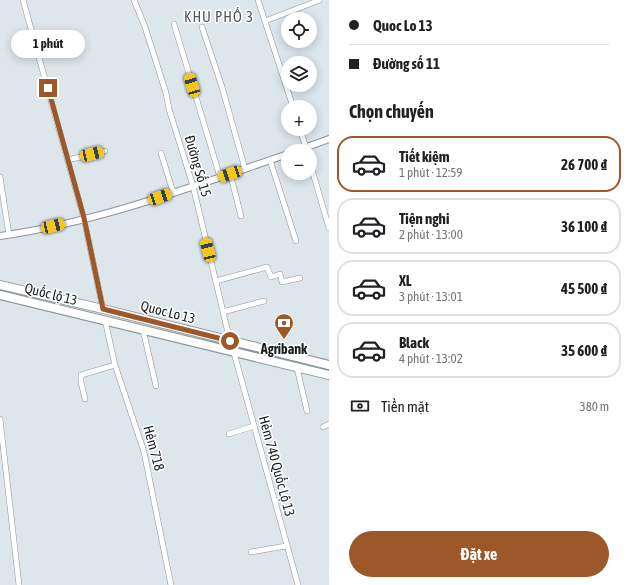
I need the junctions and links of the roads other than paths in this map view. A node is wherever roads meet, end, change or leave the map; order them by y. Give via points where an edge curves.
1 (23, 0) edge
2 (134, 0) edge
3 (258, 0) edge
4 (320, 0) edge
5 (265, 21) junction
6 (174, 24) dead end
7 (202, 28) dead end
8 (291, 100) edge
9 (329, 139) edge
10 (317, 144) edge
11 (104, 151) dead end
12 (161, 153) dead end
13 (281, 156) edge
14 (68, 160) junction
15 (270, 160) junction
16 (245, 169) junction
17 (230, 174) junction
18 (0, 177) edge
19 (220, 177) junction
20 (315, 180) edge
21 (193, 186) junction
22 (173, 192) junction
23 (241, 216) dead end
24 (84, 218) junction
25 (329, 228) edge
26 (9, 235) junction
27 (0, 236) edge
28 (296, 241) dead end
29 (300, 278) dead end
30 (216, 281) junction
31 (0, 285) edge
32 (0, 294) edge
33 (264, 301) dead end
34 (103, 309) junction
35 (223, 312) junction
36 (105, 320) junction
37 (144, 330) junction
38 (230, 341) junction
39 (234, 353) junction
40 (115, 364) junction
41 (329, 365) edge
42 (297, 368) junction
43 (329, 375) edge
44 (156, 386) dead end
45 (86, 399) dead end
46 (307, 411) dead end
47 (0, 419) edge
48 (329, 424) edge
49 (254, 426) junction
50 (323, 427) dead end
51 (229, 434) dead end
52 (286, 546) junction
53 (251, 552) dead end
54 (19, 585) edge
55 (171, 585) edge
56 (298, 585) edge

1 - 14 street
2 - 21 street, Đường Số 15 via 166,93
3 - 5 street
4 - 5 street
5 - 8 street
6 - 19 street
7 - 16 street
9 - 10 street
11 - 14 street
12 - 22 street
13 - 15 street
14 - 24 street
15 - 16 street
15 - 28 street
16 - 17 street
17 - 19 street
17 - 23 street
18 - 26 street
19 - 21 street
20 - 25 street
21 - 22 street
21 - 30 street, Đường Số 15
22 - 24 street via 121,210
24 - 26 street
24 - 34 street
26 - 27 street
29 - 30 street via 282,282 280,274 271,277 267,266
30 - 35 street, Đường Số 15
31 - 34 highway, Quoc Lo 13
32 - 36 highway, Quốc lộ 13
33 - 35 street
34 - 38 highway, Quoc Lo 13
35 - 38 street, Đường Số 15
36 - 37 highway, Quốc lộ 13
36 - 40 street, Hẻm 718
37 - 39 highway, Quốc lộ 13
37 - 44 street
38 - 41 highway, Quoc Lo 13
39 - 42 highway, Quốc lộ 13
39 - 49 street, Hẻm 740 Quốc Lộ 13
40 - 45 street via 81,375
40 - 55 street, Hẻm 718 via 144,452
42 - 43 highway, Quốc lộ 13
42 - 46 street
47 - 54 street
48 - 50 street
49 - 51 street
49 - 52 street, Hẻm 740 Quốc Lộ 13
52 - 53 street
52 - 56 street, Hẻm 740 Quốc Lộ 13

